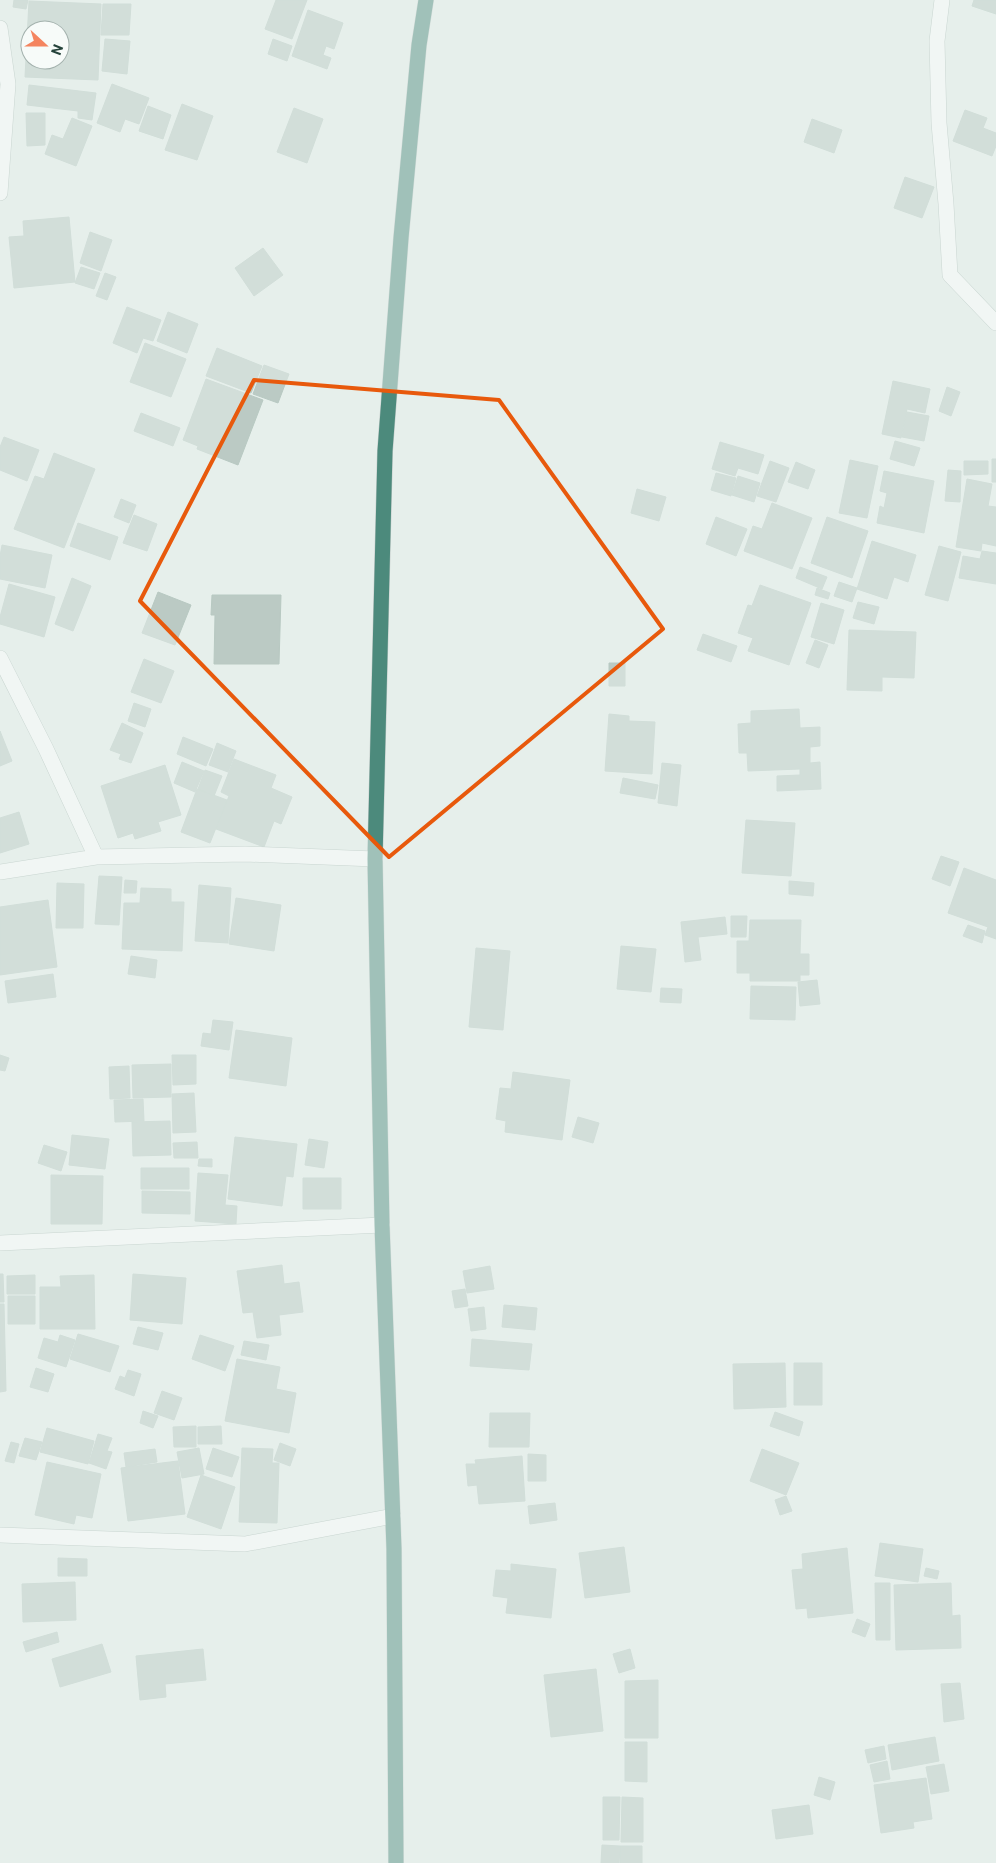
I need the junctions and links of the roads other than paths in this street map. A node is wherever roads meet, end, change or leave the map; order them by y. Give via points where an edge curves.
1 (426, 0) edge
2 (942, 0) edge
3 (0, 28) edge
4 (0, 193) edge
5 (996, 324) edge
6 (0, 658) edge
7 (96, 856) junction
8 (375, 858) junction
9 (0, 872) edge
10 (382, 1225) junction
11 (0, 1243) edge
12 (393, 1516) junction
13 (0, 1535) edge
14 (396, 1863) edge

1 - 8 highway via 403,219 385,451
2 - 5 street via 937,41 939,123 950,275
3 - 4 street via 8,84
6 - 7 street
7 - 8 street via 244,854
7 - 9 street
8 - 10 highway
10 - 11 street
10 - 12 highway
12 - 13 street via 245,1544
12 - 14 highway

